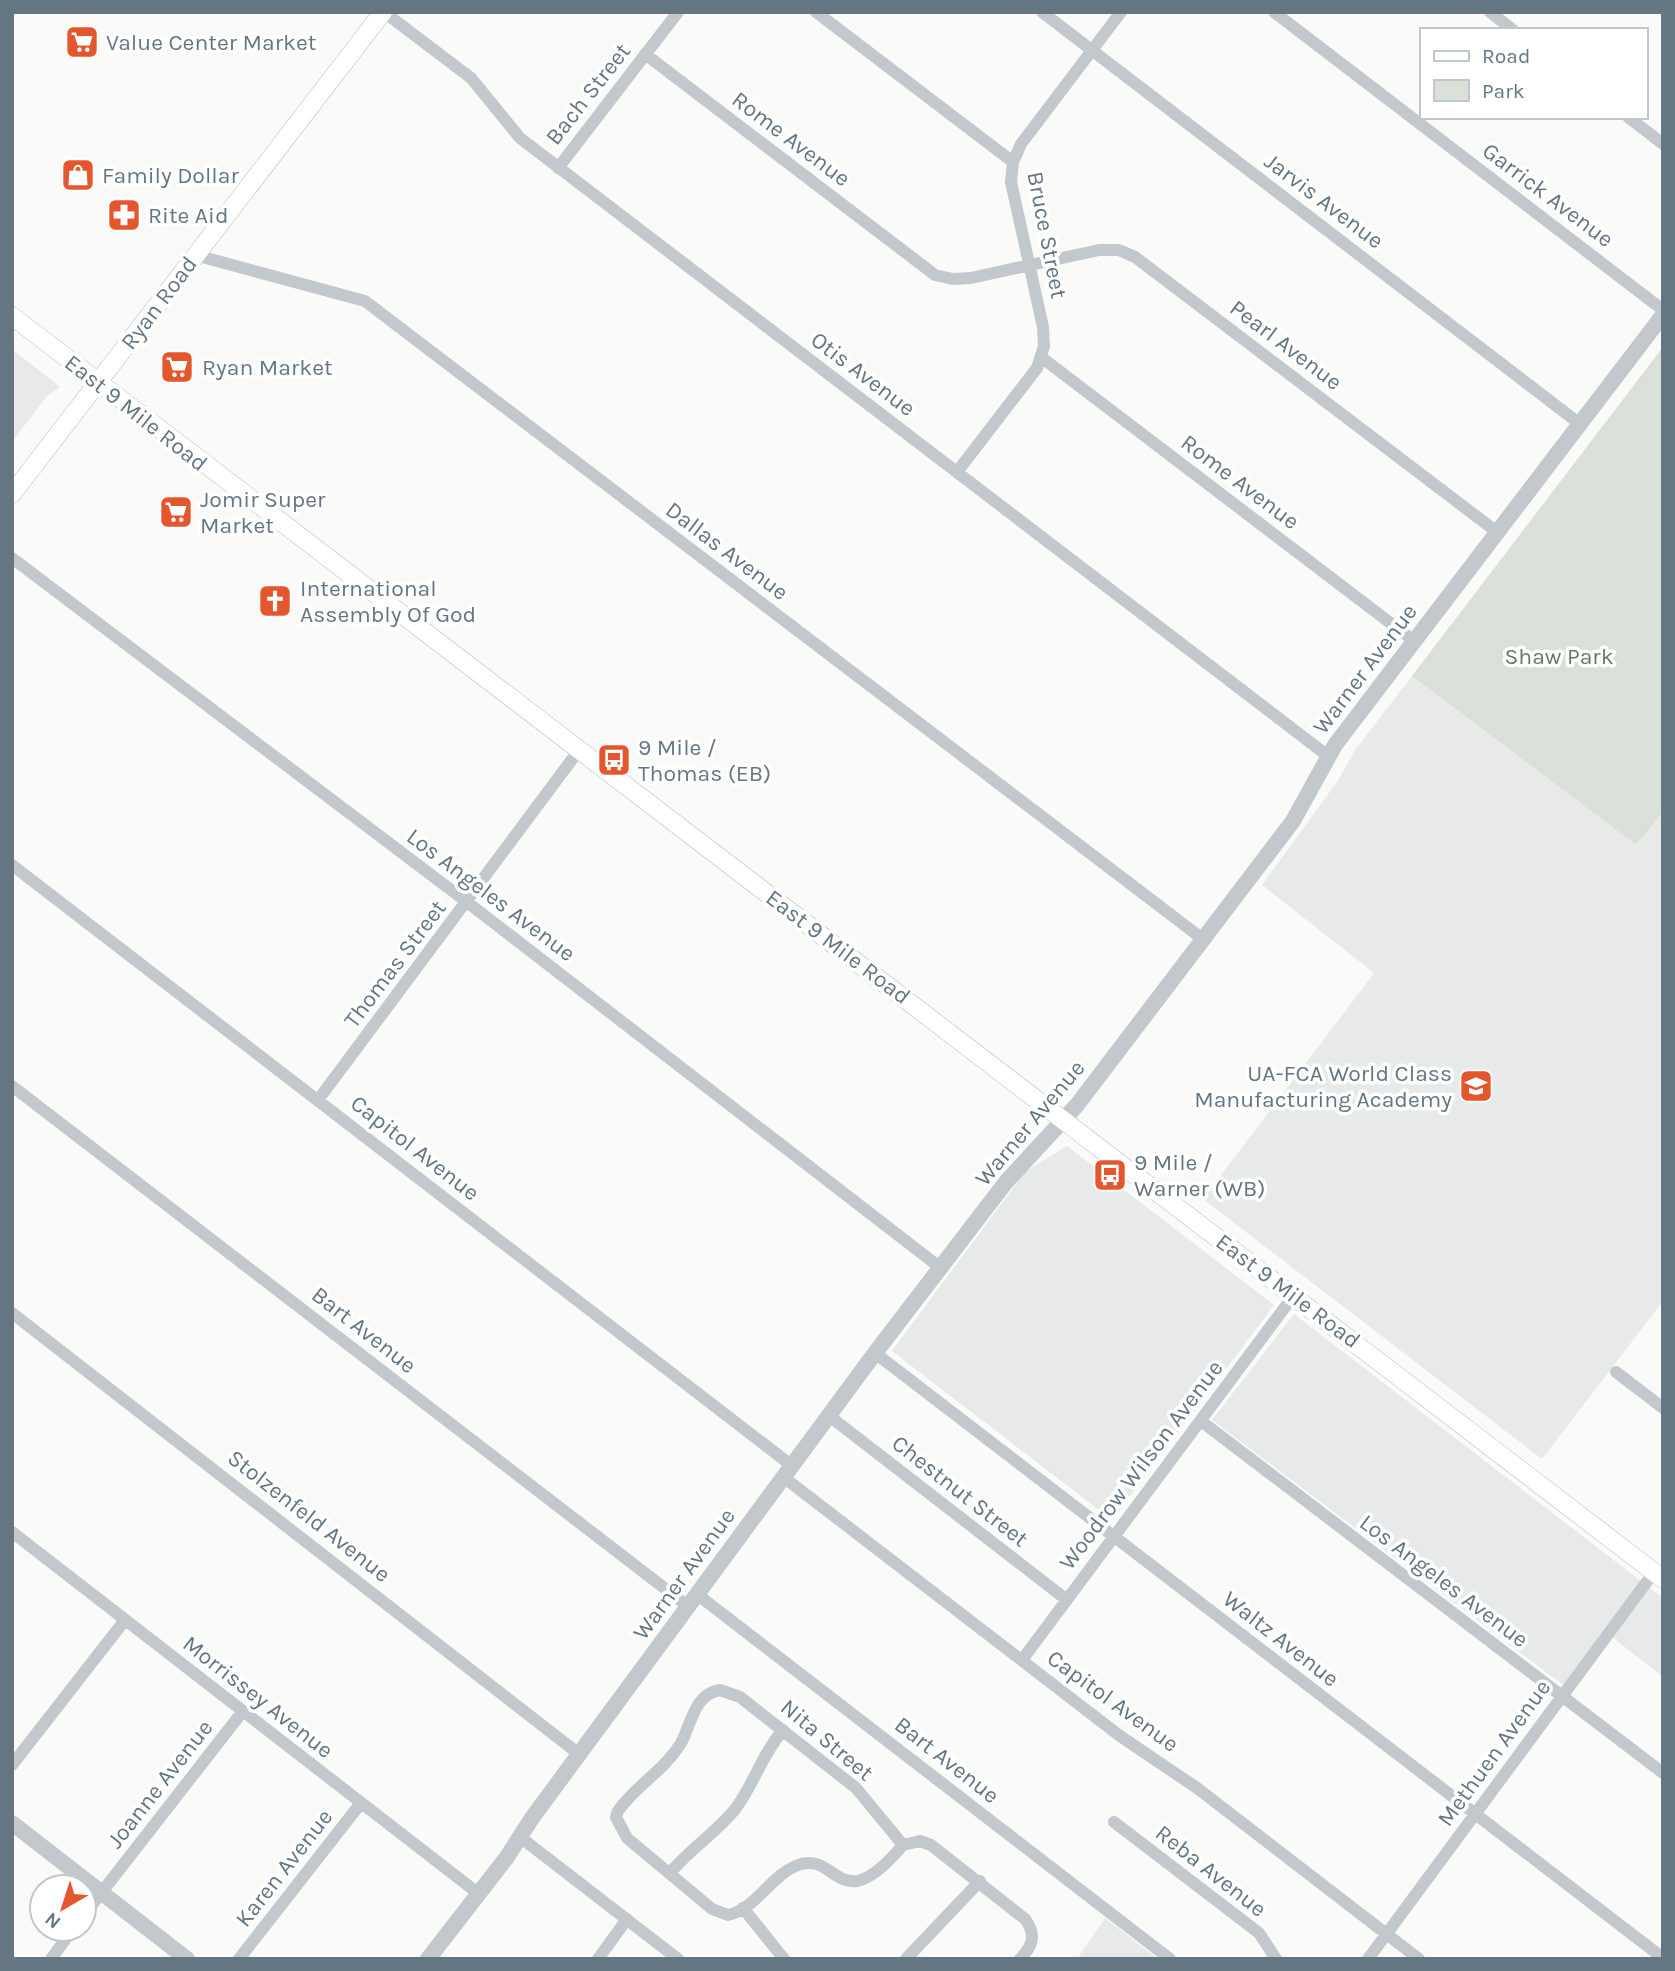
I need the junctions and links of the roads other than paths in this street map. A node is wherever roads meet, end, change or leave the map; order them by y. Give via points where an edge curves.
1 (384, 12) edge
2 (678, 12) edge
3 (816, 12) edge
4 (1042, 12) edge
5 (1121, 12) edge
6 (1274, 12) edge
7 (1490, 12) edge
8 (1510, 28) edge
9 (1092, 50) junction
10 (645, 54) junction
11 (1631, 119) edge
12 (1663, 144) edge
13 (1013, 162) junction
14 (558, 168) junction
15 (195, 255) junction
16 (1029, 265) junction
17 (1663, 312) edge
18 (12, 316) edge
19 (1041, 357) junction
20 (97, 383) junction
21 (1580, 424) junction
22 (957, 472) junction
23 (12, 494) edge
24 (1497, 533) junction
25 (12, 558) edge
26 (1414, 641) junction
27 (579, 750) junction
28 (1328, 756) junction
29 (12, 865) edge
30 (467, 902) junction
31 (1203, 940) junction
32 (12, 1086) edge
33 (318, 1100) junction
34 (1064, 1119) junction
35 (942, 1269) junction
36 (1294, 1295) junction
37 (12, 1312) edge
38 (875, 1353) junction
39 (1616, 1372) dead end
40 (1663, 1408) edge
41 (828, 1415) junction
42 (1201, 1421) junction
43 (787, 1470) junction
44 (12, 1532) edge
45 (1114, 1537) junction
46 (1658, 1576) edge
47 (1067, 1600) junction
48 (694, 1601) junction
49 (125, 1620) junction
50 (1022, 1660) junction
51 (1562, 1697) junction
52 (243, 1712) junction
53 (783, 1730) junction
54 (579, 1754) junction
55 (12, 1765) edge
56 (1663, 1773) edge
57 (361, 1803) junction
58 (1475, 1814) junction
59 (12, 1822) edge
60 (1114, 1822) dead end
61 (520, 1837) junction
62 (903, 1845) junction
63 (670, 1873) junction
64 (980, 1881) junction
65 (102, 1892) junction
66 (478, 1894) junction
67 (98, 1897) edge
68 (743, 1908) junction
69 (627, 1919) junction
70 (1386, 1934) junction
71 (63, 1943) edge
72 (1663, 1958) edge
73 (51, 1959) edge
74 (187, 1959) edge
75 (239, 1959) edge
76 (428, 1959) edge
77 (598, 1959) edge
78 (678, 1959) edge
79 (785, 1959) edge
80 (906, 1959) edge
81 (1020, 1959) edge
82 (1170, 1959) edge
83 (1276, 1959) edge
84 (1368, 1959) edge
85 (1419, 1959) edge

1 - 14 street, Otis Avenue via 471,78 511,130
1 - 15 main road, Ryan Road
2 - 10 street, Bach Street
3 - 13 street
4 - 9 street, Jarvis Avenue
5 - 9 street, Bruce Street
6 - 17 street, Garrick Avenue
7 - 8 street
9 - 13 street, Bruce Street via 1021,144
9 - 21 street, Jarvis Avenue
10 - 14 street, Bach Street
10 - 16 street, Rome Avenue via 935,275 962,279
11 - 12 street
13 - 16 street, Bruce Street via 1012,189
14 - 22 street, Otis Avenue
15 - 20 main road, Ryan Road
15 - 31 street, Dallas Avenue via 365,301
16 - 19 street, Bruce Street via 1044,336
16 - 24 street, Pearl Avenue via 1099,250 1119,250 1135,257
17 - 21 street, Warner Avenue
18 - 20 main road, East 9 Mile Road
19 - 22 street
19 - 26 street, Rome Avenue
20 - 23 main road, Ryan Road
20 - 27 main road, East 9 Mile Road
21 - 24 street, Warner Avenue
22 - 28 street, Otis Avenue
24 - 26 street, Warner Avenue
25 - 30 street, Los Angeles Avenue
26 - 28 street, Warner Avenue
27 - 30 street, Thomas Street
27 - 34 main road, East 9 Mile Road
28 - 31 street, Warner Avenue via 1293,821
29 - 33 street, Capitol Avenue
30 - 33 street, Thomas Street
30 - 35 street, Los Angeles Avenue
31 - 34 street, Warner Avenue
32 - 48 street, Bart Avenue
33 - 43 street, Capitol Avenue
34 - 35 street, Warner Avenue via 1006,1182
34 - 36 main road, East 9 Mile Road
35 - 38 street, Warner Avenue
36 - 42 street, Woodrow Wilson Avenue
36 - 46 main road, East 9 Mile Road
37 - 54 street, Stolzenfeld Avenue
38 - 41 street, Warner Avenue
38 - 45 street, Waltz Avenue
39 - 40 street
41 - 43 street, Warner Avenue
41 - 47 street, Chestnut Street
42 - 45 street, Woodrow Wilson Avenue
42 - 51 street, Los Angeles Avenue
43 - 48 street, Warner Avenue
43 - 50 street, Capitol Avenue
44 - 49 street, Morrissey Avenue
45 - 47 street, Woodrow Wilson Avenue
45 - 58 street, Waltz Avenue
46 - 51 street, Methuen Avenue
47 - 50 street, Woodrow Wilson Avenue
48 - 54 street, Warner Avenue
48 - 82 street, Bart Avenue
49 - 52 street, Morrissey Avenue
49 - 55 street
50 - 70 street, Capitol Avenue
51 - 56 street, Los Angeles Avenue
51 - 58 street, Methuen Avenue
52 - 57 street, Morrissey Avenue
52 - 65 street, Joanne Avenue
53 - 62 street, Nita Street via 856,1788
53 - 63 street via 765,1752 729,1817
53 - 63 street, Nita Street via 740,1697 720,1690 710,1691 696,1707 679,1746 616,1817 627,1838
54 - 61 street, Warner Avenue
57 - 66 street, Morrissey Avenue
57 - 75 street, Karen Avenue
58 - 70 street, Methuen Avenue
58 - 72 street, Waltz Avenue
59 - 65 street
60 - 83 street, Reba Avenue via 1259,1933
61 - 66 street, Warner Avenue
61 - 69 street
62 - 64 street via 920,1841 931,1845
62 - 68 street via 866,1880 842,1880 817,1864 802,1863 780,1874
63 - 68 street via 720,1913 728,1915
64 - 80 street
64 - 81 street via 1033,1930 1032,1942
65 - 67 street, Joanne Avenue
65 - 74 street
66 - 76 street, Warner Avenue
68 - 79 street
69 - 77 street
69 - 78 street
70 - 84 street, Methuen Avenue
70 - 85 street, Capitol Avenue
71 - 73 street

